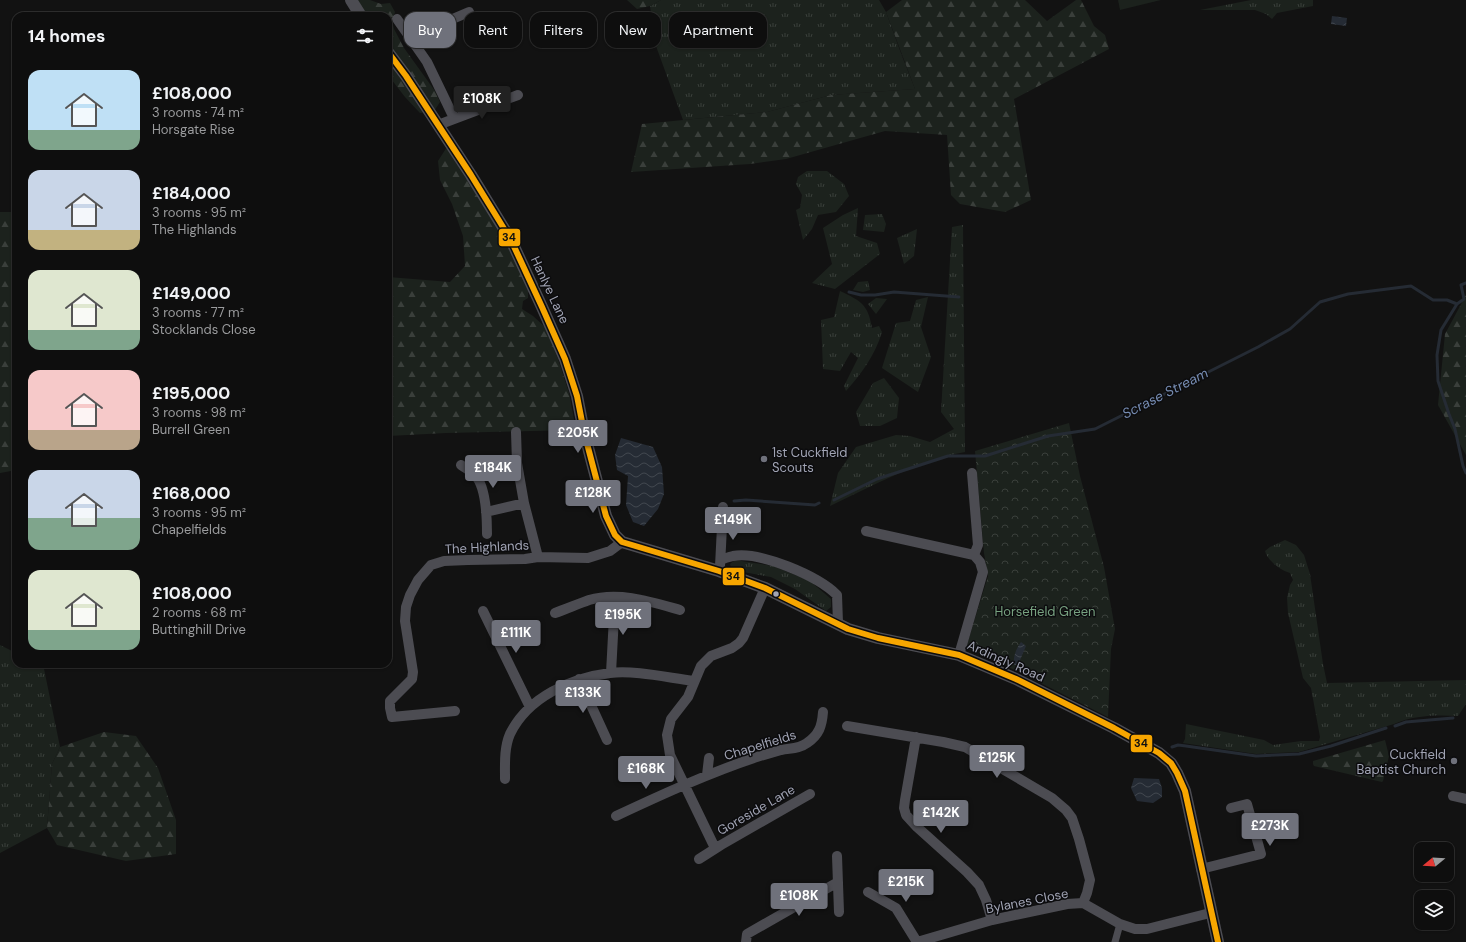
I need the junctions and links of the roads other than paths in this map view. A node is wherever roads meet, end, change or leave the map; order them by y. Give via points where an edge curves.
1 (351, 0) edge
2 (358, 12) edge
3 (397, 19) dead end
4 (404, 29) edge
5 (417, 48) edge
6 (392, 57) edge
7 (518, 95) dead end
8 (454, 118) junction
9 (438, 125) junction
10 (516, 432) dead end
11 (461, 465) dead end
12 (972, 473) dead end
13 (524, 503) junction
14 (723, 507) dead end
15 (486, 512) junction
16 (866, 531) dead end
17 (488, 534) dead end
18 (622, 542) junction
19 (974, 555) junction
20 (538, 558) junction
21 (720, 566) junction
22 (765, 588) junction
23 (615, 598) junction
24 (483, 610) dead end
25 (680, 610) dead end
26 (554, 614) dead end
27 (838, 623) junction
28 (959, 655) junction
29 (611, 673) junction
30 (579, 679) junction
31 (694, 681) junction
32 (530, 707) junction
33 (456, 711) dead end
34 (823, 712) dead end
35 (847, 726) dead end
36 (916, 737) junction
37 (607, 740) dead end
38 (709, 758) dead end
39 (707, 776) junction
40 (506, 779) dead end
41 (684, 785) junction
42 (810, 794) dead end
43 (1453, 796) dead end
44 (1466, 799) edge
45 (1231, 808) dead end
46 (616, 816) dead end
47 (715, 848) junction
48 (837, 856) dead end
49 (699, 859) dead end
50 (1201, 870) junction
51 (838, 882) junction
52 (868, 892) dead end
53 (1083, 904) junction
54 (840, 912) dead end
55 (1210, 913) junction
56 (992, 920) junction
57 (1120, 924) junction
58 (746, 942) edge
59 (917, 942) edge
60 (1115, 942) edge
61 (1218, 942) edge

1 - 2 street
3 - 4 street
5 - 8 street
6 - 9 street, Hanlye Lane
7 - 8 street
8 - 9 street
9 - 18 street, Hanlye Lane via 511,240 554,331 577,396 606,516 615,535
10 - 13 street, The Highlands via 517,463
11 - 15 street, The Highlands via 475,474 481,485
12 - 19 street via 978,545
13 - 15 street
13 - 20 street, The Highlands
14 - 21 street
15 - 17 street, The Highlands
16 - 19 street
18 - 20 street, The Highlands via 610,551 588,558
18 - 21 street, Ardingly Road
19 - 28 street via 980,562 983,572
20 - 33 street, The Highlands via 444,561 431,565 418,580 406,607 405,622 412,679 390,701 392,717
21 - 22 street, Ardingly Road
21 - 27 street via 734,556 767,560 796,570 820,582 837,595
22 - 27 street, Ardingly Road
22 - 31 street via 739,643 706,660
23 - 25 street via 631,598
23 - 26 street via 590,600
23 - 29 street
24 - 32 street
27 - 28 street, Ardingly Road via 878,638
28 - 50 street, Ardingly Road via 1016,679 1114,728 1171,762 1185,791
29 - 30 street
29 - 31 street
30 - 32 street via 560,687
30 - 37 street
31 - 41 street via 688,697 671,719 667,735 670,755
32 - 40 street via 510,735 505,759
34 - 39 street, Chapelfields via 820,728 806,744 796,749 760,756
35 - 36 street
36 - 53 street via 965,748 1052,798 1066,810 1072,818 1090,880
36 - 56 street via 905,800 906,815 978,885
38 - 39 street, Chapelfields
39 - 41 street, Chapelfields
41 - 46 street, Chapelfields
41 - 47 street, Goreside Lane
42 - 47 street, Goreside Lane
43 - 44 street
45 - 50 street via 1247,804 1261,854
47 - 49 street, Goreside Lane
48 - 51 street
50 - 55 street, Ardingly Road
51 - 54 street
51 - 58 street via 747,934
52 - 59 street via 896,908
53 - 56 street, Bylanes Close via 1067,904
53 - 57 street, Bylanes Close
55 - 57 street, Bylanes Close via 1147,929 1135,929
55 - 61 street, Ardingly Road
56 - 59 street, Bylanes Close
57 - 60 street

